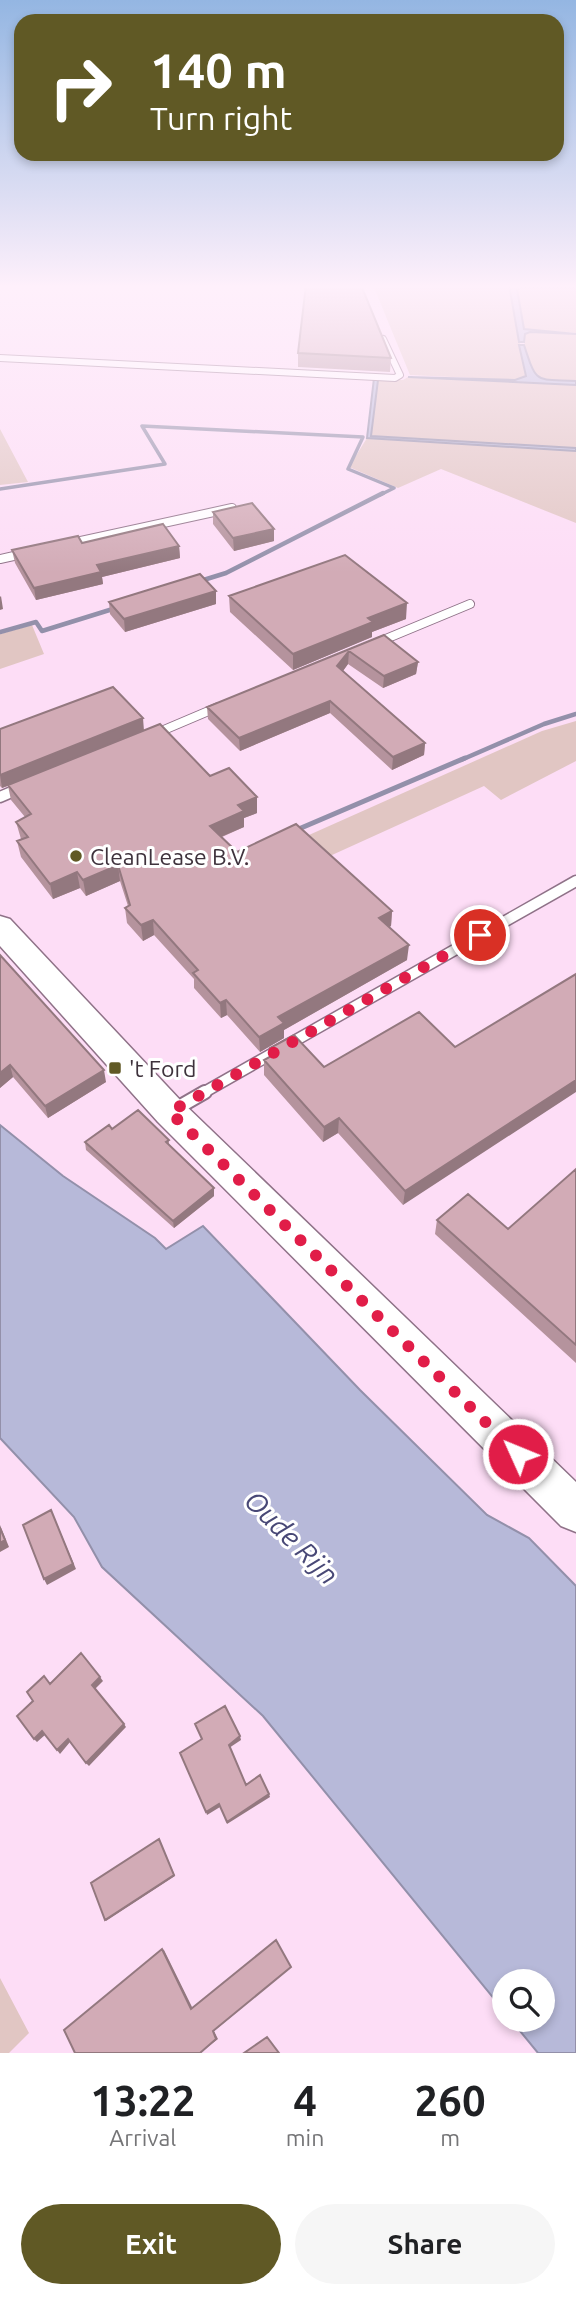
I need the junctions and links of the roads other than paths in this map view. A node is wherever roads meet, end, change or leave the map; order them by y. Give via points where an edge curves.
1 (232, 508) edge
2 (54, 547) edge
3 (41, 550) edge
4 (0, 559) edge
5 (470, 604) dead end
6 (369, 646) edge
7 (229, 703) edge
8 (140, 740) edge
9 (25, 787) edge
10 (0, 797) edge
11 (576, 881) edge
12 (0, 927) edge
13 (170, 1112) junction
14 (576, 1511) edge

1 - 2 lane
3 - 4 lane
5 - 6 lane
7 - 8 lane
9 - 10 lane
11 - 13 lane
12 - 13 street
13 - 14 street

